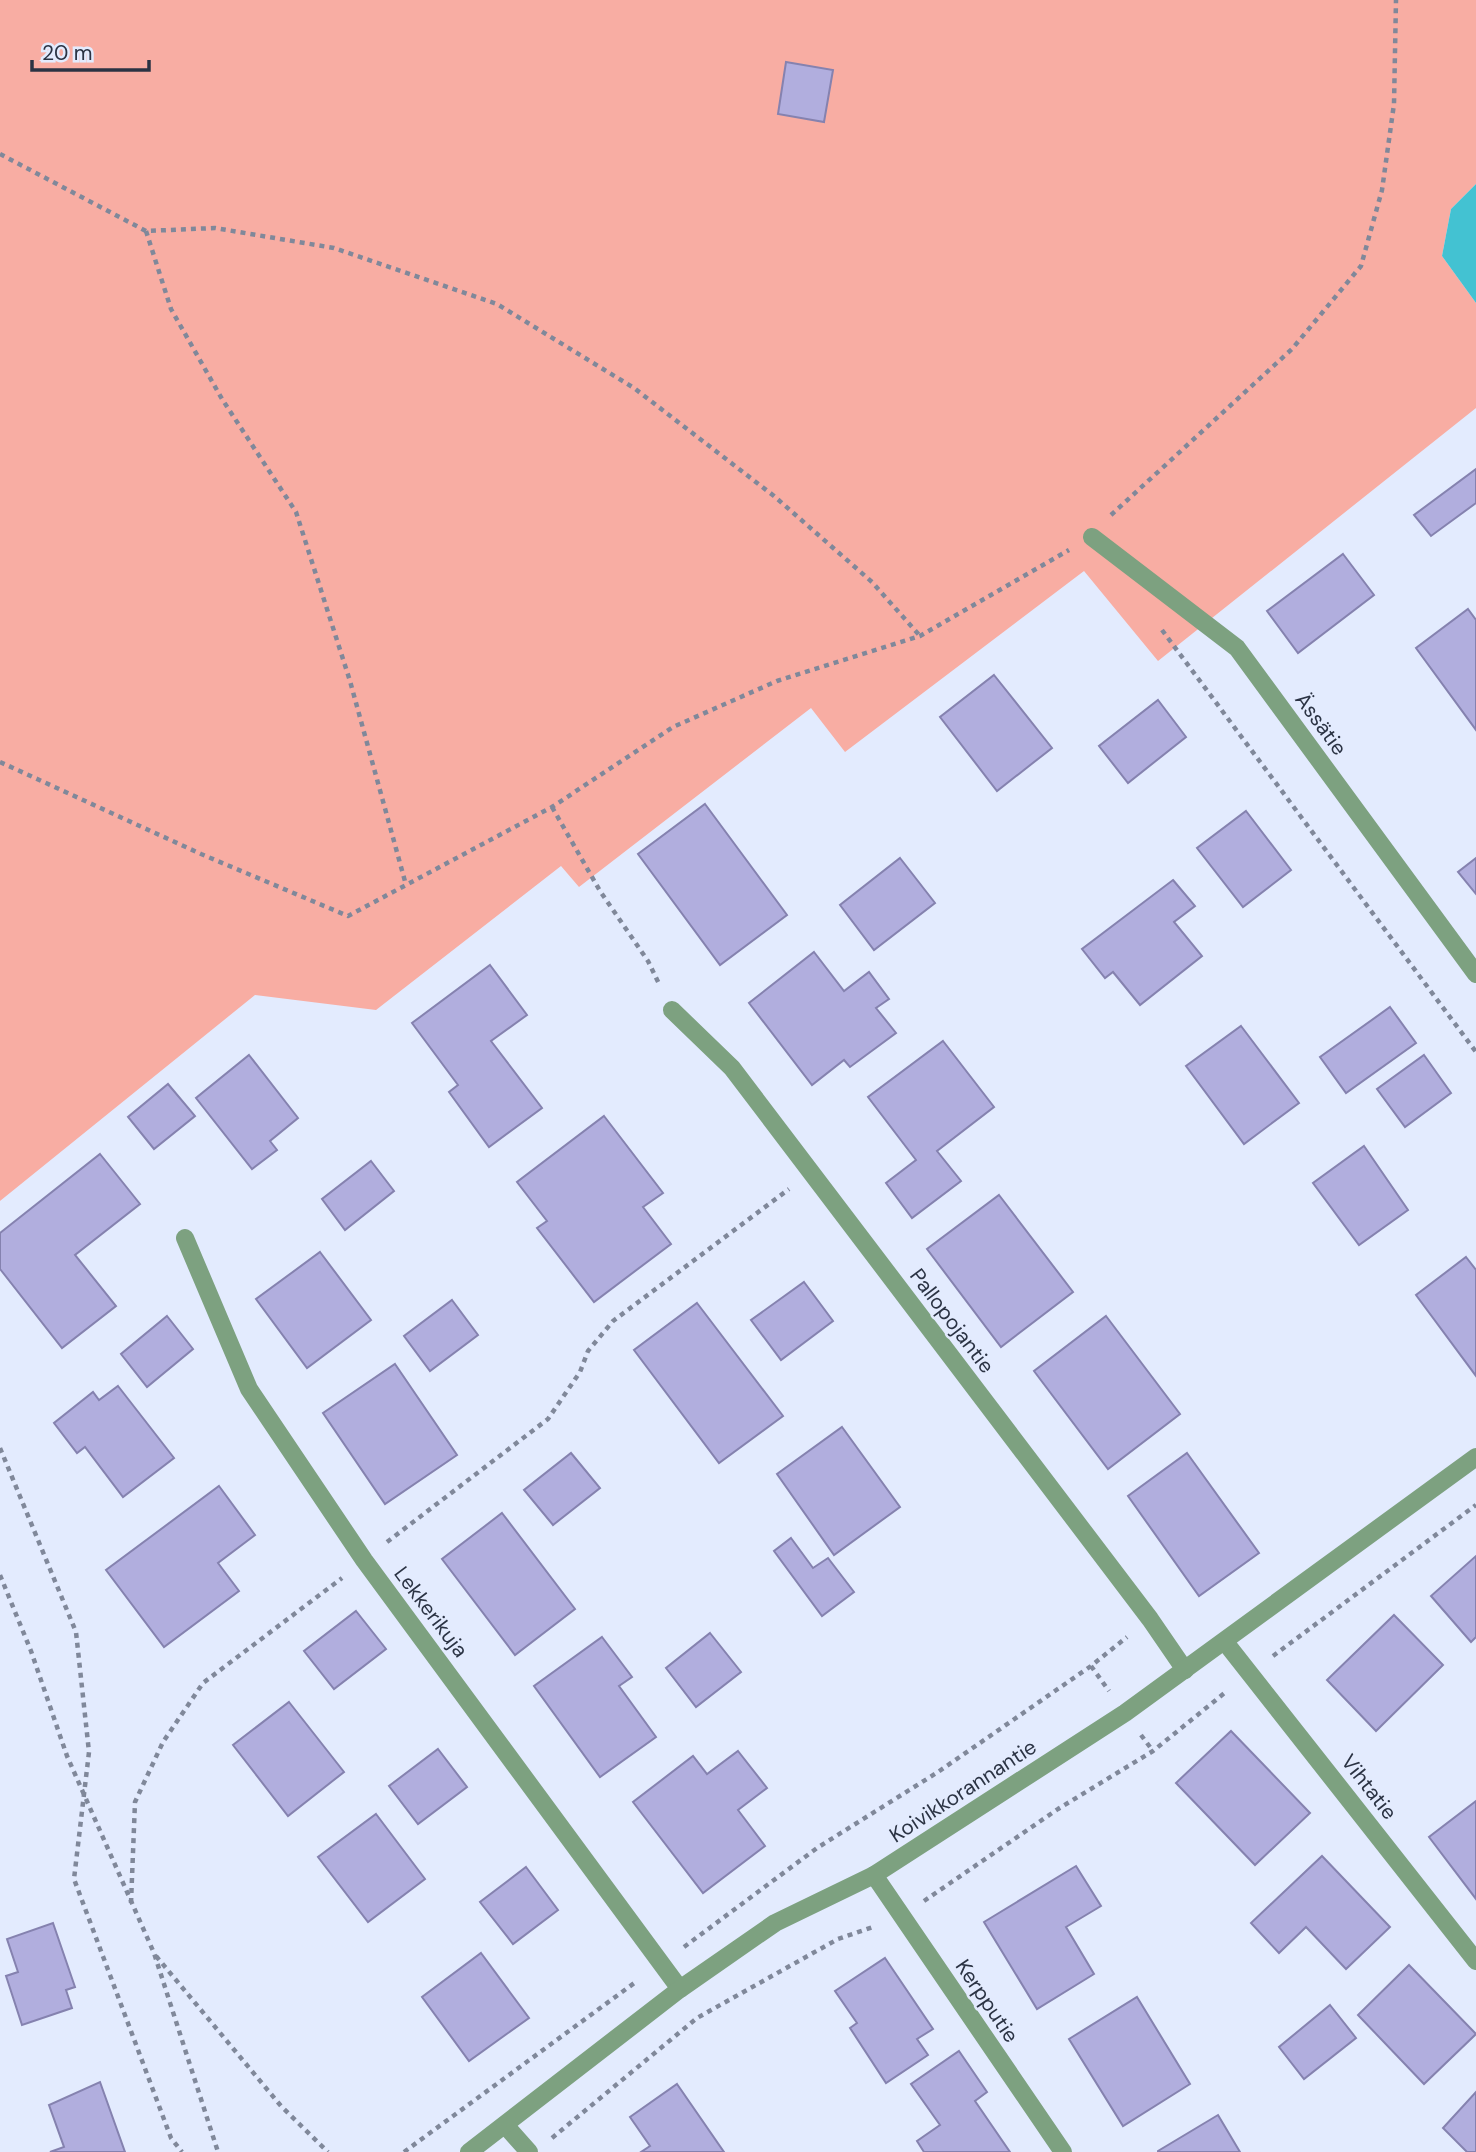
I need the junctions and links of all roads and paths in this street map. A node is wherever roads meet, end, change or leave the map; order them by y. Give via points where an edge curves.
1 (1396, 0) edge
2 (0, 154) edge
3 (146, 231) junction
4 (1092, 537) junction
5 (1155, 621) dead end
6 (920, 636) junction
7 (0, 762) edge
8 (552, 807) junction
9 (406, 885) junction
10 (1476, 974) edge
11 (672, 1010) joint
12 (1476, 1052) edge
13 (812, 1172) junction
14 (185, 1238) dead end
15 (0, 1448) edge
16 (1476, 1457) edge
17 (1476, 1505) edge
18 (364, 1560) junction
19 (0, 1575) edge
20 (1150, 1619) junction
21 (1225, 1642) junction
22 (1091, 1666) dead end
23 (1185, 1670) junction
24 (1250, 1673) junction
25 (84, 1794) junction
26 (874, 1875) junction
27 (131, 1903) junction
28 (902, 1916) junction
29 (153, 1953) junction
30 (1476, 1961) edge
31 (680, 1989) junction
32 (505, 2125) junction
33 (537, 2148) edge
34 (182, 2152) edge
35 (218, 2152) edge
36 (328, 2152) edge
37 (469, 2152) edge
38 (1062, 2152) edge

1 - 4 path via 1394,104 1382,190 1361,266 1292,349 1091,533
2 - 3 path
3 - 6 path via 215,228 334,248 497,304 634,388 763,487 872,582
3 - 9 path via 171,309 222,399 296,512 350,681
4 - 6 path
4 - 10 street, Ässätie via 1237,648
5 - 12 path
6 - 8 path via 777,681 673,727
7 - 9 path via 348,916
8 - 9 path
8 - 11 path via 600,891 648,961
11 - 13 street, Pallopojantie via 732,1068
13 - 18 path via 613,1321 588,1351 580,1372 548,1419
13 - 20 street, Pallopojantie
14 - 18 street, Lekkerikuja via 249,1389
15 - 25 path via 76,1632 89,1752
16 - 21 street, Koivikkorannantie
17 - 24 path
18 - 27 path via 203,1683 163,1742 135,1802
18 - 31 street, Lekkerikuja
19 - 25 path
20 - 22 path
20 - 23 street, Pallopojantie
21 - 23 street, Koivikkorannantie
21 - 24 street, Vihtatie
23 - 26 street, Koivikkorannantie
24 - 28 path via 1153,1751 1058,1809
24 - 30 street, Vihtatie
25 - 27 path
25 - 34 path via 74,1879 171,2138
26 - 28 street, Kerpputie
26 - 31 street, Koivikkorannantie via 775,1923
27 - 29 path
28 - 33 path via 838,1939 697,2018
28 - 38 street, Kerpputie
29 - 35 path
29 - 36 path via 281,2106
31 - 32 street, Koivikkorannantie
32 - 33 street
32 - 37 street, Koivikkorannantie

